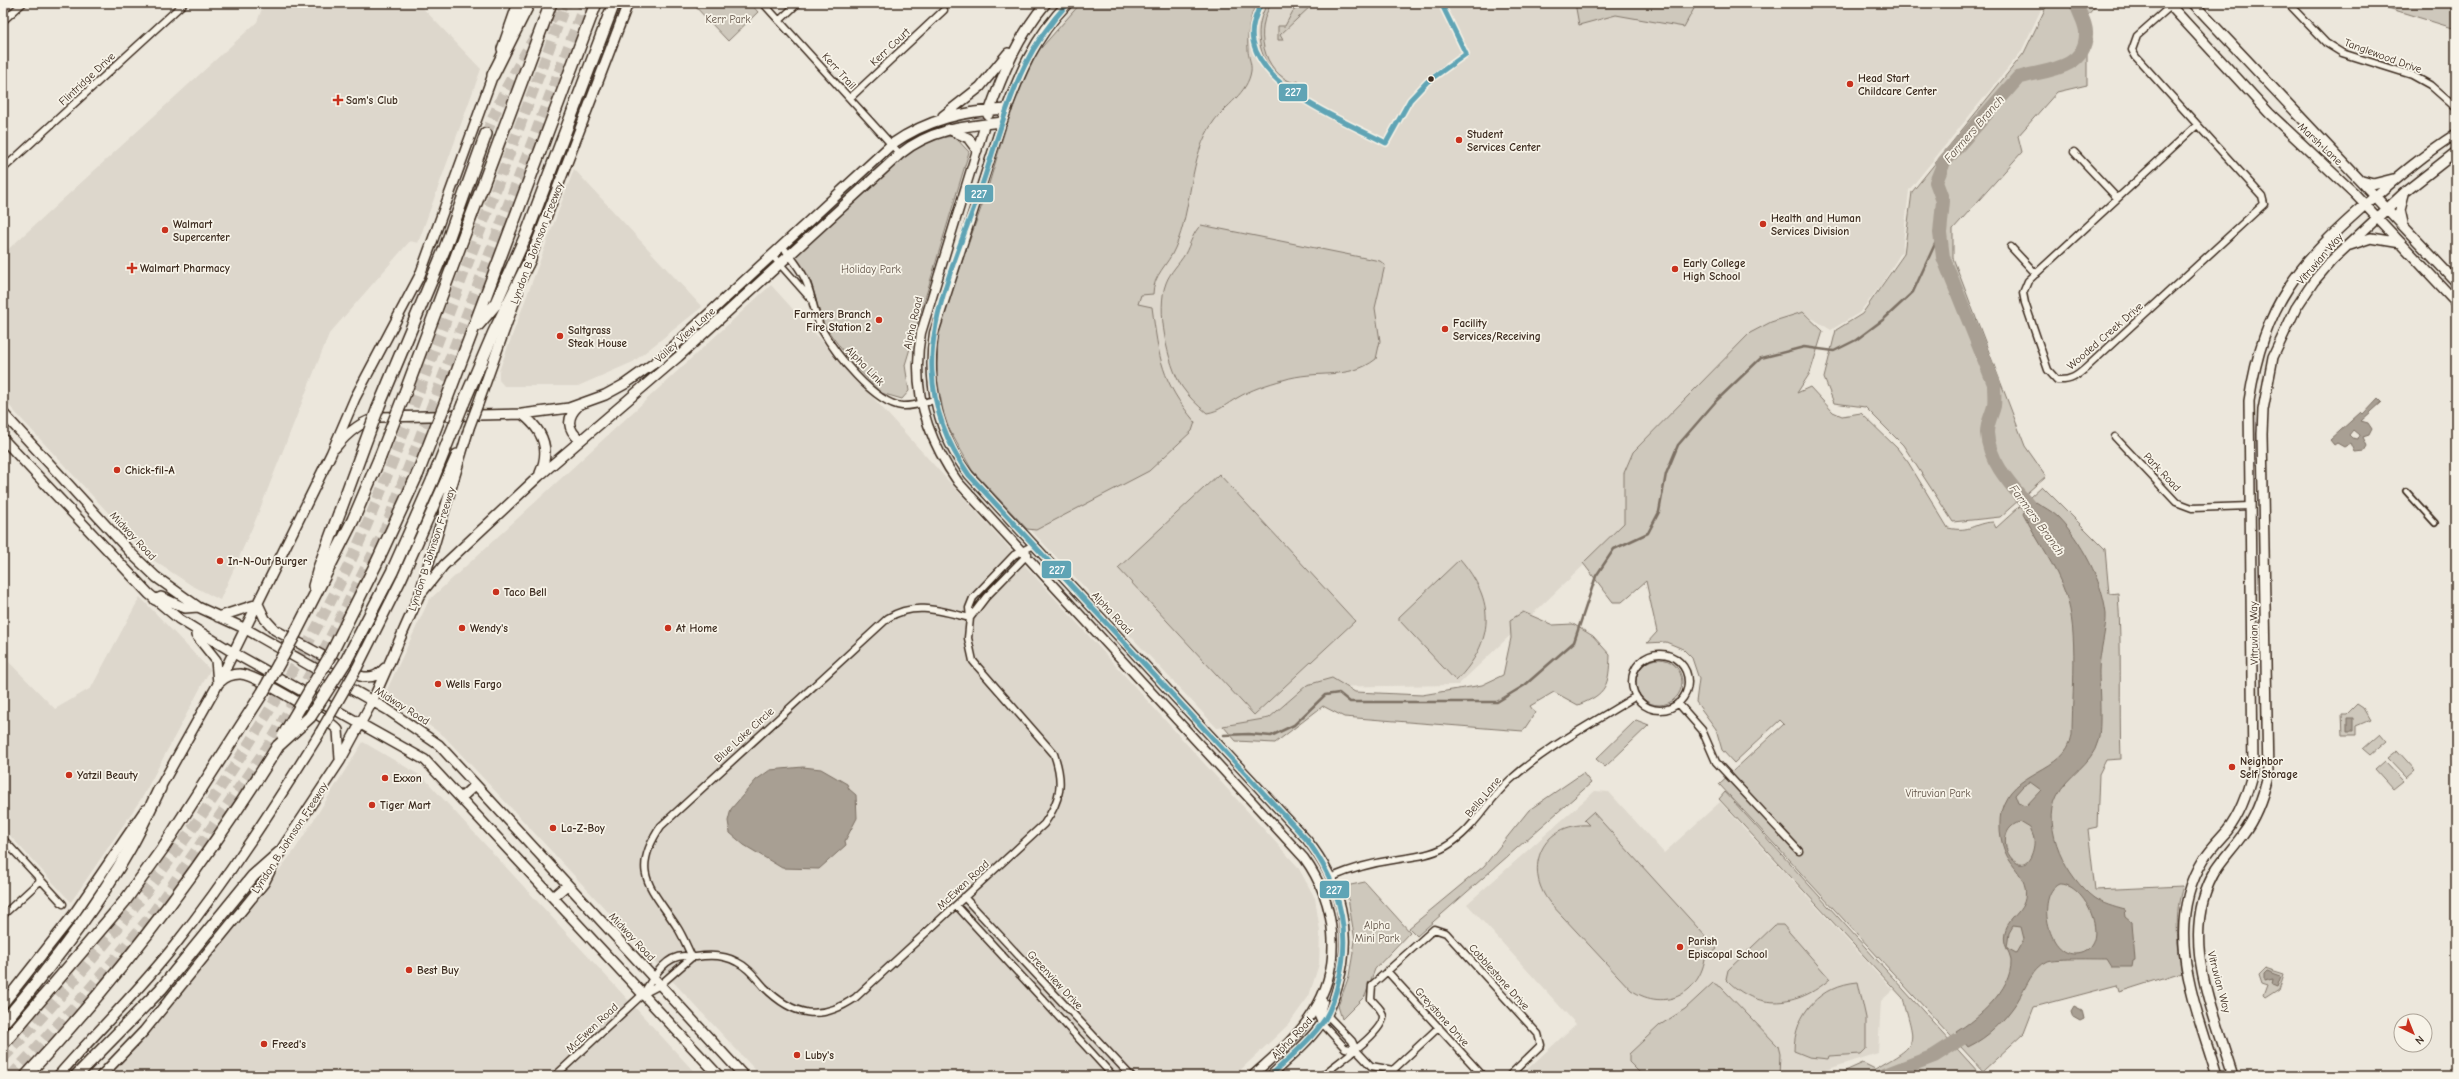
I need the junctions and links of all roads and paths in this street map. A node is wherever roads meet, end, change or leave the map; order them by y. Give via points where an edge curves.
1 (23, 3) edge
2 (184, 3) edge
3 (518, 3) edge
4 (529, 3) edge
5 (552, 3) edge
6 (596, 3) edge
7 (614, 3) edge
8 (628, 3) edge
9 (763, 3) edge
10 (798, 3) edge
11 (1046, 3) edge
12 (1068, 3) edge
13 (2193, 3) edge
14 (2288, 3) edge
15 (2171, 4) edge
16 (944, 10) dead end
17 (3, 21) edge
18 (779, 21) junction
19 (1019, 42) junction
20 (493, 75) junction
21 (850, 98) junction
22 (2456, 108) edge
23 (1007, 109) junction
24 (990, 110) junction
25 (935, 120) junction
26 (1002, 122) junction
27 (985, 124) junction
28 (2198, 125) junction
29 (948, 129) junction
30 (486, 134) tunnel mouth
31 (2456, 134) edge
32 (892, 144) junction
33 (977, 150) junction
34 (2074, 152) dead end
35 (2456, 152) edge
36 (900, 154) junction
37 (3, 169) edge
38 (2397, 178) junction
39 (2360, 180) junction
40 (2405, 192) junction
41 (2376, 196) junction
42 (2117, 198) junction
43 (2365, 205) junction
44 (2387, 208) junction
45 (2377, 217) junction
46 (2404, 226) junction
47 (2402, 244) junction
48 (782, 246) junction
49 (2011, 247) dead end
50 (2345, 247) junction
51 (772, 255) junction
52 (789, 255) junction
53 (530, 259) junction
54 (780, 263) junction
55 (2036, 274) junction
56 (2456, 282) edge
57 (810, 298) junction
58 (2456, 302) edge
59 (472, 334) junction
60 (653, 364) junction
61 (2254, 371) junction
62 (661, 372) junction
63 (2268, 376) junction
64 (935, 400) junction
65 (921, 403) junction
66 (578, 406) junction
67 (3, 413) edge
68 (522, 414) junction
69 (469, 428) junction
70 (2115, 437) dead end
71 (3, 439) edge
72 (580, 440) junction
73 (331, 454) junction
74 (44, 458) junction
75 (31, 470) junction
76 (539, 476) junction
77 (2406, 490) dead end
78 (2250, 506) junction
79 (2264, 506) junction
80 (100, 518) junction
81 (2435, 523) dead end
82 (86, 529) junction
83 (1034, 545) junction
84 (1025, 553) junction
85 (419, 596) junction
86 (155, 600) junction
87 (258, 604) junction
88 (310, 604) junction
89 (198, 607) junction
90 (218, 617) junction
91 (970, 618) junction
92 (190, 626) junction
93 (246, 629) junction
94 (234, 653) junction
95 (389, 663) junction
96 (218, 684) junction
97 (1636, 696) junction
98 (372, 702) junction
99 (1678, 703) junction
100 (360, 723) junction
101 (278, 746) junction
102 (340, 761) junction
103 (475, 785) junction
104 (160, 788) junction
105 (461, 798) junction
106 (3, 838) edge
107 (1799, 851) dead end
108 (278, 853) junction
109 (1332, 877) junction
110 (41, 880) junction
111 (567, 885) junction
112 (553, 897) junction
113 (964, 897) junction
114 (63, 904) dead end
115 (956, 905) junction
116 (3, 914) edge
117 (1332, 924) junction
118 (1345, 924) junction
119 (2198, 951) junction
120 (2183, 953) junction
121 (692, 957) junction
122 (1387, 971) junction
123 (1330, 972) junction
124 (1039, 977) junction
125 (657, 982) junction
126 (1030, 985) junction
127 (643, 994) junction
128 (3, 1004) edge
129 (1327, 1016) junction
130 (3, 1023) edge
131 (1322, 1023) junction
132 (1083, 1024) junction
133 (1438, 1028) junction
134 (1073, 1033) junction
135 (3, 1044) edge
136 (1356, 1050) junction
137 (1112, 1055) junction
138 (1103, 1065) junction
139 (1393, 1070) junction
140 (26, 1076) edge
141 (58, 1076) edge
142 (76, 1076) edge
143 (102, 1076) edge
144 (555, 1076) edge
145 (719, 1076) edge
146 (744, 1076) edge
147 (1113, 1076) edge
148 (1132, 1076) edge
149 (1252, 1076) edge
150 (1270, 1076) edge
151 (1322, 1076) edge
152 (1399, 1076) edge
153 (1483, 1076) edge
154 (1509, 1076) edge
155 (2216, 1076) edge
156 (2233, 1076) edge

1 - 17 street
2 - 37 street, Flintridge Drive
3 - 20 main road
4 - 20 highway
5 - 88 highway, bridge via 380,457 353,520
6 - 59 highway
7 - 59 highway via 527,233 494,304
8 - 53 main road, Lyndon B Johnson Freeway
9 - 18 street, Kerr Trail
10 - 18 street
11 - 19 main road
12 - 23 main road via 1042,33 1028,56
13 - 39 main road, Marsh Lane via 2283,102
14 - 22 street, Tanglewood Drive via 2326,43 2342,53 2412,75 2430,85
15 - 28 street, Wooded Creek Drive via 2137,36 2132,50 2142,65
15 - 43 main road, Marsh Lane via 2269,113
16 - 21 street, Kerr Court
18 - 21 street, Kerr Trail
19 - 24 main road via 1003,73
19 - 25 main road via 980,87
20 - 73 main road via 420,275 355,398
21 - 32 street, Kerr Trail
23 - 24 main road, Valley View Lane
23 - 26 main road
24 - 25 main road, Valley View Lane
24 - 27 main road
25 - 32 main road, Valley View Lane
26 - 27 main road, Valley View Lane
26 - 64 street, Alpha Road via 934,333 930,362
27 - 29 main road, Valley View Lane
27 - 33 street, Alpha Road
28 - 42 street, Wooded Creek Drive
28 - 55 street, Wooded Creek Drive via 2262,196 2264,204 2087,367 2067,381 2057,380 2048,370 2025,303 2024,288
29 - 33 main road via 968,138
29 - 36 main road, Valley View Lane via 929,136
30 - 88 highway, bridge via 445,248 378,408 319,568
31 - 38 main road, Vitruvian Way
32 - 36 street, Kerr Trail
32 - 48 main road, Valley View Lane
33 - 65 street, Alpha Road via 920,333 916,365
34 - 42 street
35 - 40 main road, Vitruvian Way
36 - 52 main road, Valley View Lane
38 - 39 main road via 2373,184
38 - 41 main road, Vitruvian Way
39 - 41 main road, Marsh Lane
40 - 44 main road, Vitruvian Way
40 - 46 main road via 2400,210
41 - 43 main road, Vitruvian Way
41 - 44 main road, Marsh Lane
42 - 55 street, Wooded Creek Drive
43 - 45 main road, Marsh Lane
43 - 61 main road, Vitruvian Way via 2323,243 2295,276 2270,320
44 - 45 main road, Vitruvian Way
44 - 46 main road, Marsh Lane
45 - 47 main road, Marsh Lane
45 - 50 main road, Vitruvian Way
46 - 56 main road, Marsh Lane
47 - 50 main road via 2371,238
47 - 58 main road, Marsh Lane
48 - 51 main road, Valley View Lane
48 - 52 street, Alpha Link
49 - 55 street
50 - 63 main road, Vitruvian Way via 2314,281 2296,308 2283,334
51 - 54 street, Alpha Link
51 - 60 main road, Valley View Lane
52 - 54 main road, Valley View Lane
52 - 57 street, Alpha Link via 808,284
53 - 69 main road, Lyndon B Johnson Freeway, bridge
53 - 101 highway, bridge via 494,332 392,572 346,661 310,717
54 - 57 street, Alpha Link
54 - 62 main road, Valley View Lane
57 - 65 street, Alpha Link via 829,340 867,385 891,403 904,406
59 - 101 highway, bridge via 418,473 373,570 330,654
60 - 62 main road
60 - 66 main road, Valley View Lane via 625,384
61 - 63 main road
61 - 78 main road, Vitruvian Way via 2249,401
62 - 72 main road, Valley View Lane
63 - 79 main road, Vitruvian Way via 2262,434
64 - 65 street, Alpha Link
64 - 83 street, Alpha Road via 944,430 959,462
65 - 84 street, Alpha Road via 935,443 947,466 969,495
66 - 68 main road, Valley View Lane
66 - 72 main road via 570,416 569,424 572,433
67 - 74 main road, Midway Road
68 - 73 main road, Valley View Lane via 369,419 352,430
68 - 76 main road via 534,423 544,442 544,463
69 - 85 main road, Lyndon B Johnson Freeway
69 - 141 main road, bridge via 402,578 357,668 262,826 197,917 149,976
70 - 78 street, Park Road via 2176,502 2192,508
71 - 75 main road
72 - 76 main road, Valley View Lane
73 - 87 main road
74 - 75 main road
74 - 80 main road, Midway Road
75 - 82 main road
76 - 85 main road, Valley View Lane via 444,565
77 - 81 street
78 - 79 main road
78 - 120 main road, Vitruvian Way via 2253,770 2245,801 2204,858 2194,878 2183,922
79 - 119 main road, Vitruvian Way via 2268,776 2264,794 2250,824 2217,868 2208,885 2199,915
80 - 82 main road
80 - 89 main road, Midway Road via 144,566
82 - 86 main road
83 - 84 street, McEwen Road
83 - 109 street, Alpha Road via 1307,840
84 - 91 street, McEwen Road
84 - 91 street, McEwen Road via 1014,555 977,593 969,608
84 - 117 street, Alpha Road via 1304,858 1315,872 1324,892
85 - 95 main road, Lyndon B Johnson Freeway
86 - 89 main road via 161,597 185,608
86 - 92 main road
87 - 90 main road
87 - 93 main road
87 - 95 main road via 265,619 275,630 360,676 368,678 378,675
88 - 135 highway, bridge via 242,728 163,848 124,902
89 - 90 main road, Midway Road
90 - 93 main road, Midway Road
91 - 113 street, McEwen Road via 968,638 973,661 1050,748 1057,763 1061,782 1055,809 1044,824
91 - 121 street, Blue Lake Circle via 931,608 900,611 888,618 661,826 647,851 646,878 655,896 678,928
92 - 94 main road
92 - 96 main road via 213,653
93 - 94 main road
93 - 98 main road, Midway Road
94 - 96 main road
94 - 100 main road
95 - 98 main road, Lyndon B Johnson Freeway
96 - 102 main road via 224,678 233,675 249,676 324,718 338,730
96 - 104 main road
97 - 99 street via 1649,708 1660,710
97 - 99 street via 1632,679 1637,666 1647,656 1666,654 1678,661 1686,673 1686,691
97 - 109 street, Bella Lane via 1572,735 1523,770 1498,793 1478,820 1457,840 1428,854 1360,867
98 - 100 main road, Lyndon B Johnson Freeway
98 - 103 main road, Midway Road via 420,730 439,745
99 - 107 street via 1702,730 1716,762
100 - 102 main road, Lyndon B Johnson Freeway
100 - 105 main road via 425,760
101 - 140 highway via 207,854 158,921 90,1004
102 - 108 main road, Lyndon B Johnson Freeway
103 - 105 main road
103 - 111 main road, Midway Road
104 - 128 main road via 74,914
104 - 130 highway via 130,848 100,894 42,975
105 - 112 main road
106 - 110 street
108 - 142 highway via 253,876 160,989
108 - 143 main road, Lyndon B Johnson Freeway via 264,883 148,1026
109 - 118 street, Alpha Road via 1341,902
110 - 114 street
110 - 116 street
111 - 112 main road
111 - 125 main road, Midway Road
112 - 127 main road
113 - 115 street, McEwen Road
113 - 124 street, Greenview Drive
115 - 121 street, McEwen Road via 855,998 828,1012 814,1014 786,1006 737,962 707,955
115 - 126 street, Greenview Drive
117 - 118 street
117 - 123 street, Alpha Road
118 - 129 street, Alpha Road via 1344,961
119 - 120 main road
119 - 156 main road, Vitruvian Way
120 - 155 main road, Vitruvian Way
121 - 125 street, McEwen Road
121 - 125 street, McEwen Road via 675,958 659,970
122 - 133 street, Greystone Drive
122 - 136 street via 1372,985 1370,992 1371,1000 1382,1011 1380,1026
122 - 154 street, Cobblestone Drive via 1434,929 1446,933 1538,1034 1541,1045
123 - 131 street via 1330,985 1319,1016
123 - 149 street, Alpha Road via 1306,1023
124 - 126 street
124 - 132 street, Greenview Drive
125 - 127 street, McEwen Road
125 - 146 main road, Midway Road
126 - 134 street, Greenview Drive
127 - 144 street, McEwen Road
127 - 145 main road
129 - 131 street, Alpha Road
129 - 136 street via 1352,1041
131 - 136 street via 1345,1048
131 - 150 street, Alpha Road
132 - 134 street
132 - 137 street, Greenview Drive
133 - 139 street
133 - 153 street, Greystone Drive
134 - 138 street, Greenview Drive
136 - 139 street via 1371,1066
136 - 151 street
137 - 138 street
137 - 148 street, Greenview Drive
138 - 147 street, Greenview Drive
139 - 152 street

